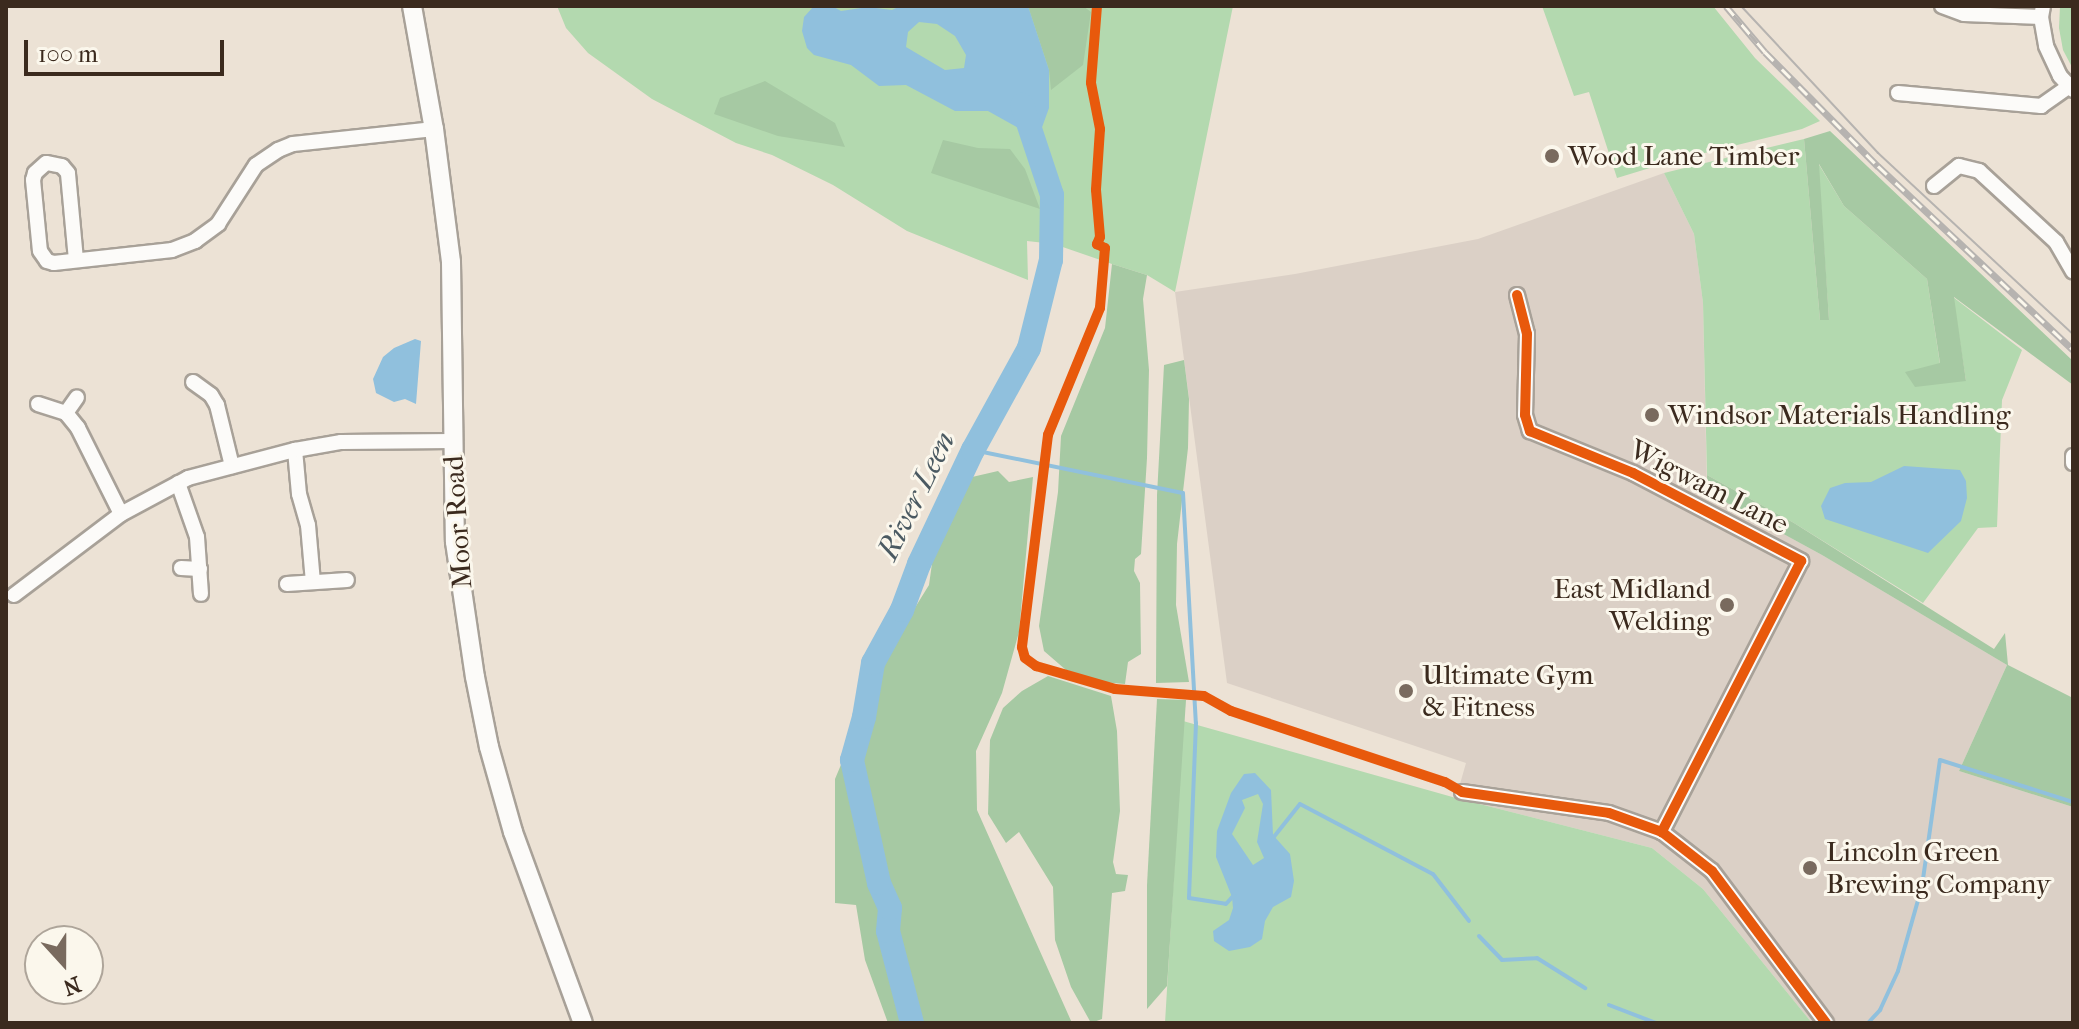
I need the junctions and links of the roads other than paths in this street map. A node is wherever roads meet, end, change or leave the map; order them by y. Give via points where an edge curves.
1 (412, 6) edge
2 (1942, 6) edge
3 (2042, 12) edge
4 (2071, 88) edge
5 (1898, 93) dead end
6 (434, 129) junction
7 (1937, 160) dead end
8 (1948, 172) junction
9 (1934, 186) dead end
10 (76, 260) junction
11 (2073, 271) edge
12 (1517, 295) dead end
13 (193, 382) dead end
14 (227, 388) dead end
15 (77, 397) dead end
16 (214, 399) junction
17 (38, 404) dead end
18 (66, 413) junction
19 (452, 441) junction
20 (295, 450) junction
21 (2073, 456) edge
22 (2073, 463) edge
23 (232, 466) junction
24 (178, 483) junction
25 (121, 514) junction
26 (181, 568) dead end
27 (200, 569) junction
28 (347, 580) dead end
29 (313, 582) junction
30 (287, 584) dead end
31 (201, 594) dead end
32 (14, 595) dead end
33 (1462, 792) dead end
34 (1662, 832) junction
35 (583, 1023) edge
36 (1826, 1023) edge

1 - 6 main road, Moor Road
2 - 3 street via 1964,14
3 - 4 street via 2049,54
4 - 5 street via 2041,106
6 - 10 street via 293,144 256,165 218,224 195,241 172,250
6 - 19 main road, Moor Road via 454,301
7 - 8 street
8 - 9 street
8 - 11 street via 1959,166 1979,171 2056,242
10 - 10 street via 54,263 40,251 33,180 46,163 68,173
12 - 34 street, Wigwam Lane via 1527,334 1525,415 1530,431 1633,473 1801,561
13 - 16 street
14 - 16 street
15 - 18 street
16 - 23 street
17 - 18 street
18 - 25 street
19 - 20 street via 341,442
19 - 35 main road, Moor Road via 455,542 489,747 529,881
20 - 23 street
20 - 29 street
21 - 22 street
23 - 24 street
24 - 25 street
24 - 27 street via 192,518
25 - 32 street
26 - 27 street
27 - 31 street
28 - 29 street
29 - 30 street
33 - 34 street via 1609,813
34 - 36 street via 1712,871

